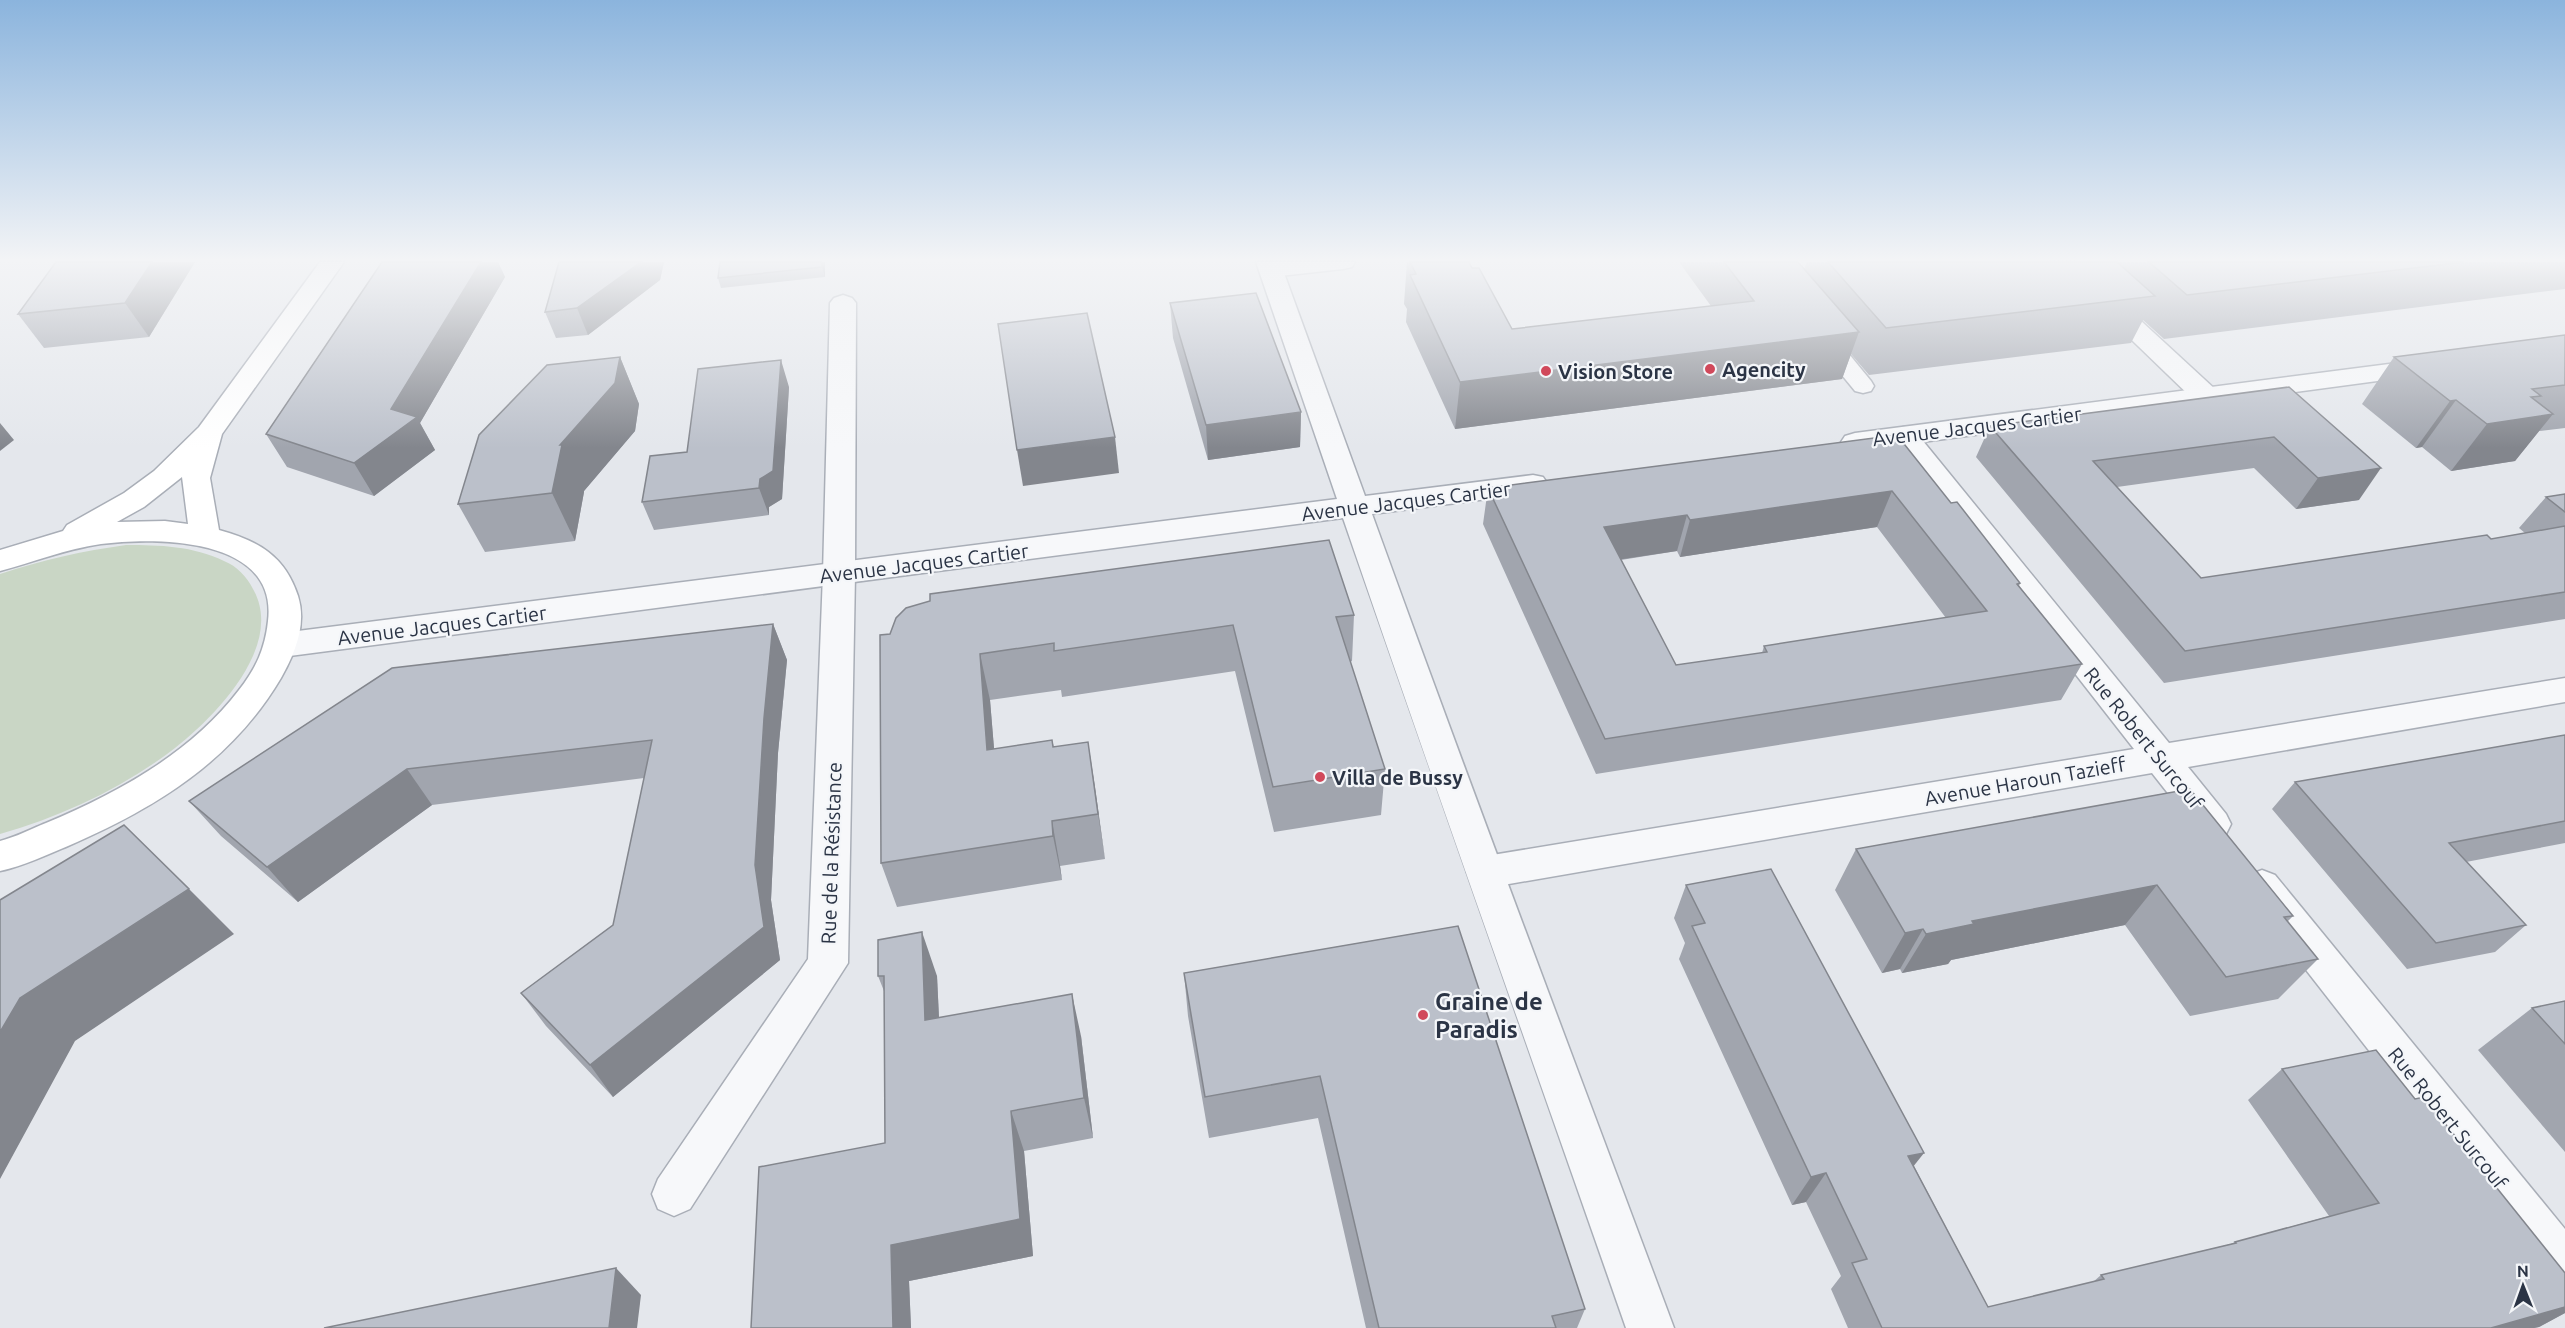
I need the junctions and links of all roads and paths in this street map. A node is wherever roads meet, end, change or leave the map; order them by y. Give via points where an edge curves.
1 (287, 324) edge
2 (843, 324) edge
3 (1290, 324) edge
4 (1812, 324) edge
5 (2129, 324) edge
6 (2459, 363) edge
7 (1863, 386) dead end
8 (2206, 396) junction
9 (209, 433) junction
10 (1904, 436) junction
11 (1834, 445) edge
12 (1555, 482) edge
13 (1355, 508) junction
14 (205, 536) junction
15 (60, 542) junction
16 (0, 561) edge
17 (839, 574) junction
18 (282, 645) junction
19 (2565, 690) edge
20 (2161, 758) junction
21 (2, 857) edge
22 (1486, 872) junction
23 (674, 1194) dead end
24 (2565, 1265) edge
25 (1650, 1328) edge

1 - 9 main road
2 - 17 street, Rue de la Résistance
3 - 13 street
4 - 7 street
5 - 8 street
6 - 8 street, Avenue Jacques Cartier
8 - 10 street, Avenue Jacques Cartier
9 - 14 main road via 196,478
9 - 15 main road via 164,478 134,500
10 - 11 street, Avenue Jacques Cartier
10 - 20 street, Rue Robert Surcouf
12 - 13 street, Avenue Jacques Cartier
13 - 17 street, Avenue Jacques Cartier
13 - 22 street
14 - 15 main road via 162,530 102,534
14 - 18 main road via 250,551 276,574 288,605
15 - 16 main road
17 - 18 street, Avenue Jacques Cartier
17 - 23 street, Rue de la Résistance via 828,963
18 - 21 main road via 260,688 219,735 159,782 87,823
19 - 20 street, Avenue Haroun Tazieff
20 - 22 street, Avenue Haroun Tazieff
20 - 24 street, Rue Robert Surcouf
22 - 25 street

